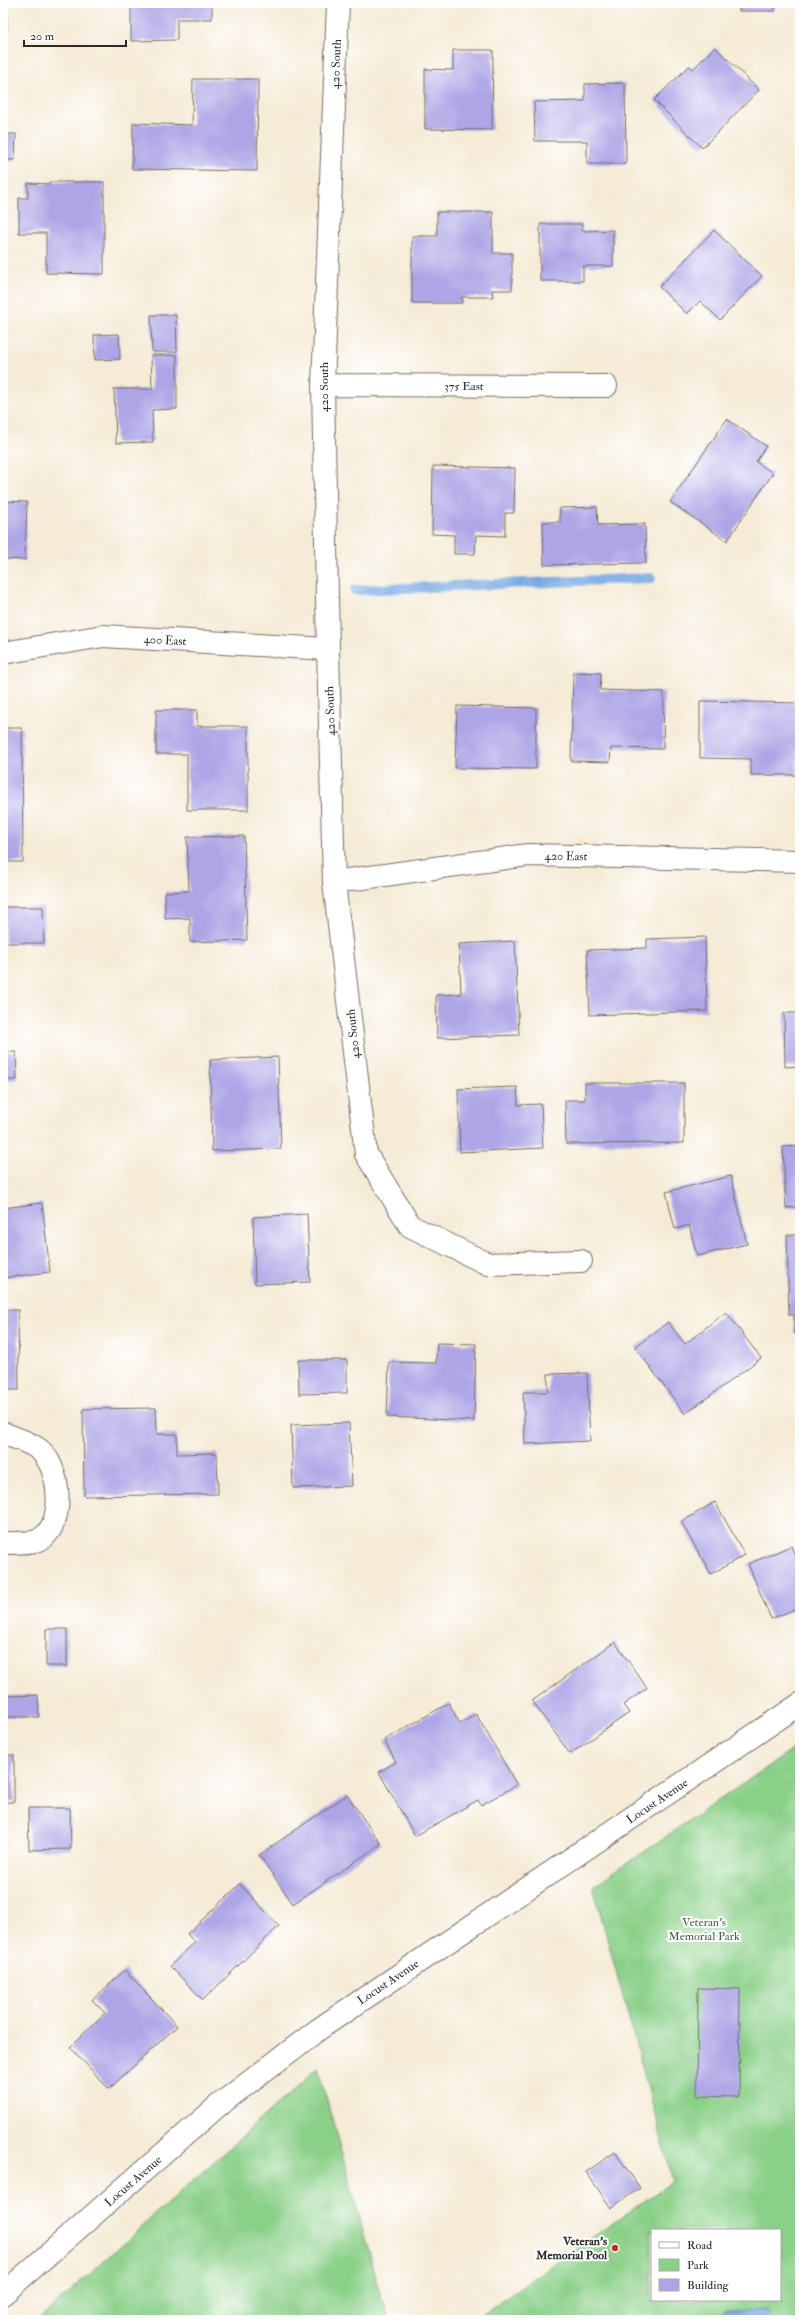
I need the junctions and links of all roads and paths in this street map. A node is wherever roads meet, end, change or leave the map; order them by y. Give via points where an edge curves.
1 (338, 3) edge
2 (323, 385) junction
3 (606, 386) dead end
4 (328, 649) junction
5 (3, 653) edge
6 (800, 861) edge
7 (334, 882) junction
8 (581, 1261) dead end
9 (3, 1433) edge
10 (3, 1543) edge
11 (800, 1704) edge
12 (3, 2294) edge

1 - 2 street, 420 South
2 - 3 street, 375 East
2 - 4 street, 420 South
4 - 5 street, 400 East via 102,636
4 - 7 street, 420 South
6 - 7 street, 420 East via 528,855
7 - 8 street, 420 South via 366,1154 410,1226 488,1264
9 - 10 street via 37,1448 49,1461 56,1484 58,1507 52,1527 39,1540
11 - 12 street, Locust Avenue via 319,2029 219,2105

